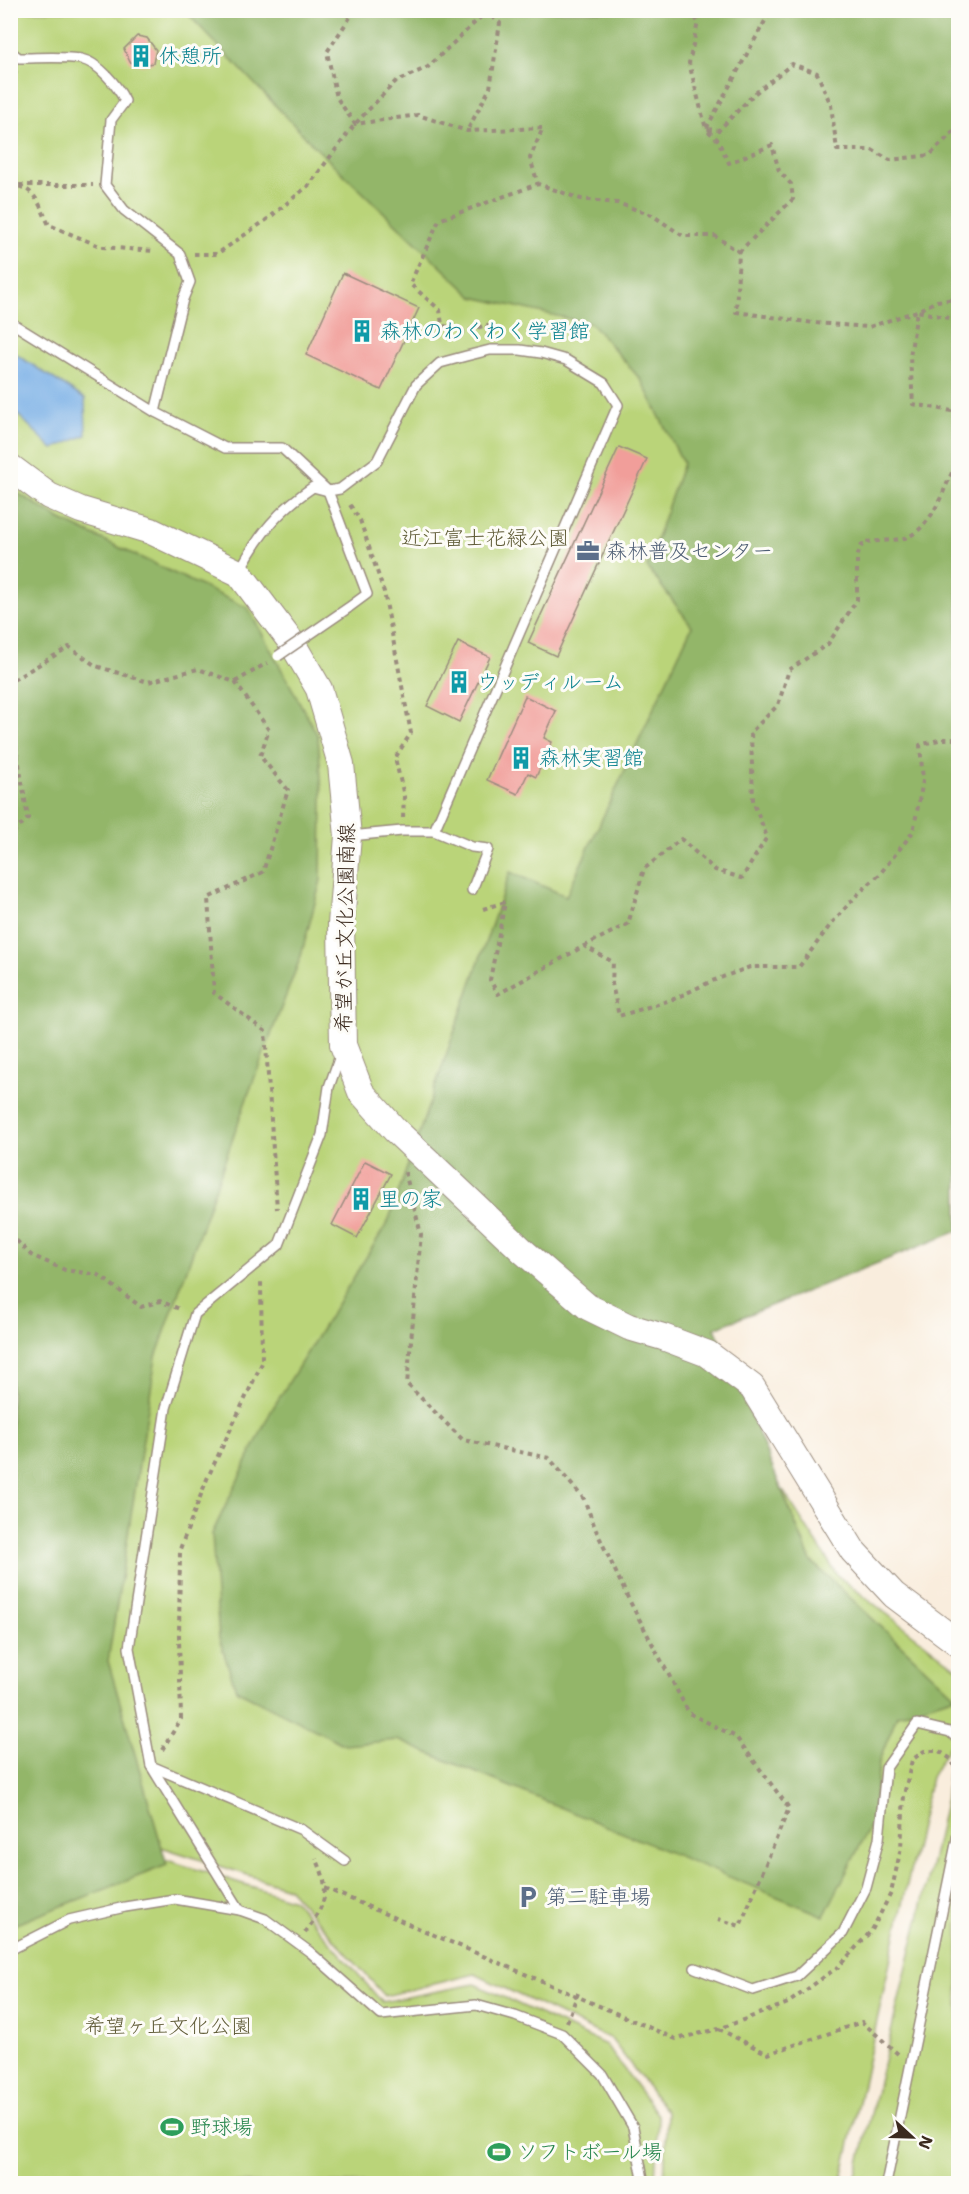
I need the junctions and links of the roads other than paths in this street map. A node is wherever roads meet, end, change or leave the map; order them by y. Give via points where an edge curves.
1 (10, 51) edge
2 (10, 322) edge
3 (155, 412) junction
4 (10, 467) edge
5 (328, 491) junction
6 (238, 573) junction
7 (278, 656) road end
8 (434, 831) junction
9 (348, 836) junction
10 (472, 890) dead end
11 (344, 1045) junction
12 (958, 1643) edge
13 (958, 1739) edge
14 (152, 1766) junction
15 (958, 1834) edge
16 (345, 1861) dead end
17 (240, 1910) junction
18 (10, 1950) edge
19 (695, 1968) dead end
20 (644, 2184) edge
21 (886, 2184) edge

1 - 3 lane via 19,58 82,59 96,67 125,100 111,120 105,185 124,210 180,254 189,282
2 - 3 lane
3 - 5 lane via 225,448 282,448
4 - 6 main road, 希望が丘文化公園南線 via 50,495 81,510 151,531
5 - 6 lane via 313,487 274,517
5 - 7 lane, bridge via 367,594
5 - 8 lane via 340,489 377,461 416,385 440,363 490,351 541,353 566,360 604,383 618,405
6 - 9 main road, 希望が丘文化公園南線 via 292,643 319,689 341,764
8 - 9 lane
8 - 10 lane via 472,847 488,849
9 - 11 main road, 希望が丘文化公園南線 via 341,924
11 - 12 main road, 希望が丘文化公園南線 via 361,1092 395,1130 588,1307 629,1328 708,1354 752,1386 852,1551 894,1595
11 - 14 lane via 329,1087 322,1135 279,1245 195,1314 166,1408 129,1647
13 - 19 lane via 950,1732 917,1724 886,1768 879,1839 866,1888 843,1933 797,1976 753,1990
14 - 16 lane via 302,1830
14 - 17 lane
15 - 21 lane
17 - 18 lane via 175,1899 126,1907 69,1920
17 - 20 lane via 265,1920 298,1942 381,2015 476,2005 562,2034 602,2074 633,2127

